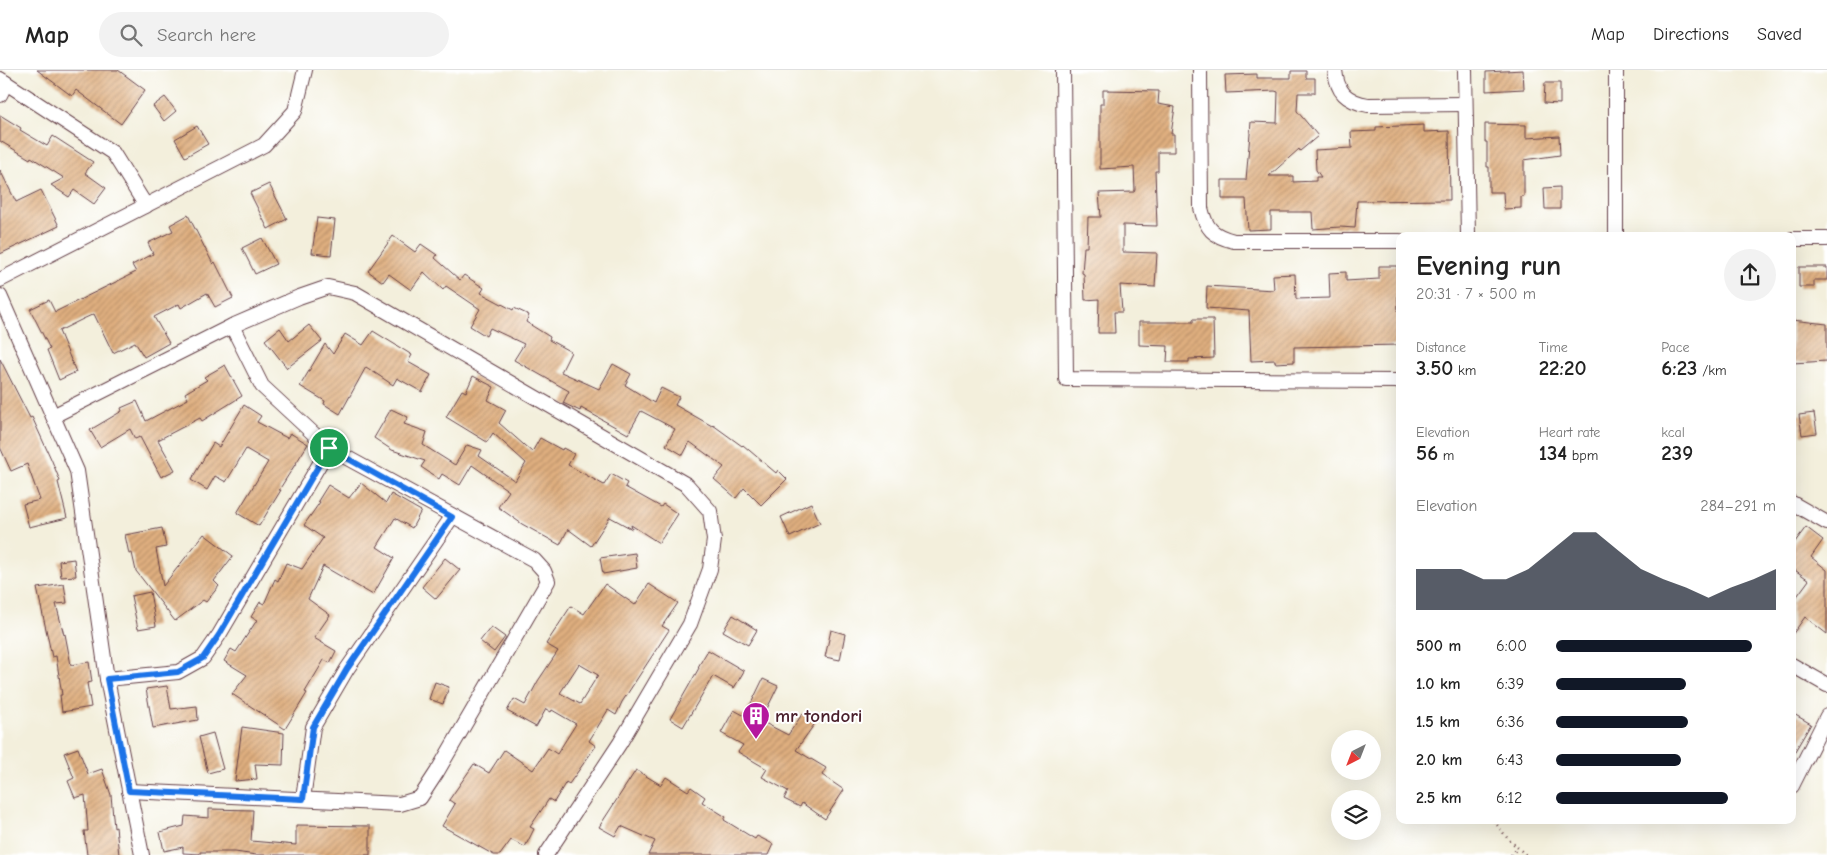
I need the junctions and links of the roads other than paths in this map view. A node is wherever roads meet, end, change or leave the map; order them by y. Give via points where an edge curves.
1 (305, 70) edge
2 (1063, 70) edge
3 (1200, 70) edge
4 (1334, 70) edge
5 (1465, 70) edge
6 (1616, 70) edge
7 (2, 86) edge
8 (1465, 104) junction
9 (146, 206) junction
10 (1468, 232) edge
11 (1615, 232) edge
12 (1796, 239) edge
13 (1827, 239) edge
14 (1396, 241) edge
15 (0, 280) edge
16 (0, 296) edge
17 (232, 326) junction
18 (1396, 381) edge
19 (54, 416) junction
20 (329, 448) junction
21 (1796, 506) edge
22 (452, 517) junction
23 (1827, 524) edge
24 (1796, 667) edge
25 (107, 679) junction
26 (1827, 685) edge
27 (1827, 716) edge
28 (1796, 778) edge
29 (129, 791) junction
30 (303, 799) junction
31 (142, 855) edge
32 (546, 855) edge

1 - 9 street via 294,111 264,145
2 - 18 street via 1066,379
3 - 14 street via 1201,208 1211,231 1234,241
4 - 8 street via 1337,85 1355,102 1368,105
5 - 8 street
6 - 11 street
7 - 9 street via 113,153
8 - 10 street
9 - 15 street
12 - 13 street
16 - 19 street
17 - 19 street
17 - 20 street via 262,386
17 - 32 street via 328,287 355,293 688,485 710,511 714,540 710,569 690,624 620,743
19 - 25 street via 78,471
20 - 22 street
20 - 25 street via 203,658 178,672
21 - 23 street
22 - 30 street via 347,669 313,727
22 - 30 street via 534,560 548,581 420,798 400,804
24 - 26 street
25 - 29 street
27 - 28 street
29 - 30 street
29 - 31 street

